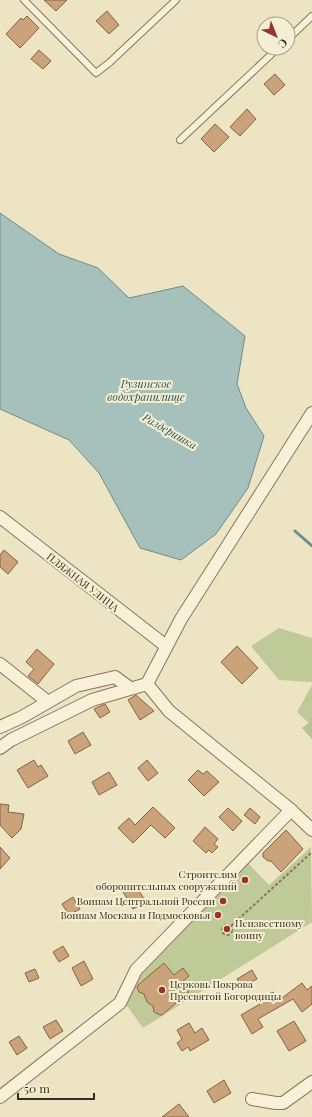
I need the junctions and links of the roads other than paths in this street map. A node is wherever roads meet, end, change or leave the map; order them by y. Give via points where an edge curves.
1 (24, 0) edge
2 (176, 0) edge
3 (312, 16) edge
4 (296, 31) edge
5 (269, 56) edge
6 (180, 140) dead end
7 (312, 413) edge
8 (0, 517) edge
9 (166, 646) junction
10 (0, 664) edge
11 (147, 684) junction
12 (130, 688) junction
13 (48, 702) junction
14 (0, 727) edge
15 (0, 748) edge
16 (291, 810) junction
17 (312, 830) edge
18 (312, 1082) edge
19 (0, 1098) edge
20 (252, 1099) dead end

1 - 2 lane via 96,73
3 - 4 lane
5 - 6 lane
7 - 9 street
8 - 9 street, ПЛЯЖНАЯ УЛИЦА
9 - 11 street
10 - 13 street
11 - 12 street
11 - 16 street via 169,711
12 - 13 street via 115,677 76,686
12 - 15 street via 92,700 11,740
13 - 14 street
16 - 17 street
16 - 19 street via 136,970 120,1003
18 - 20 street via 276,1104

